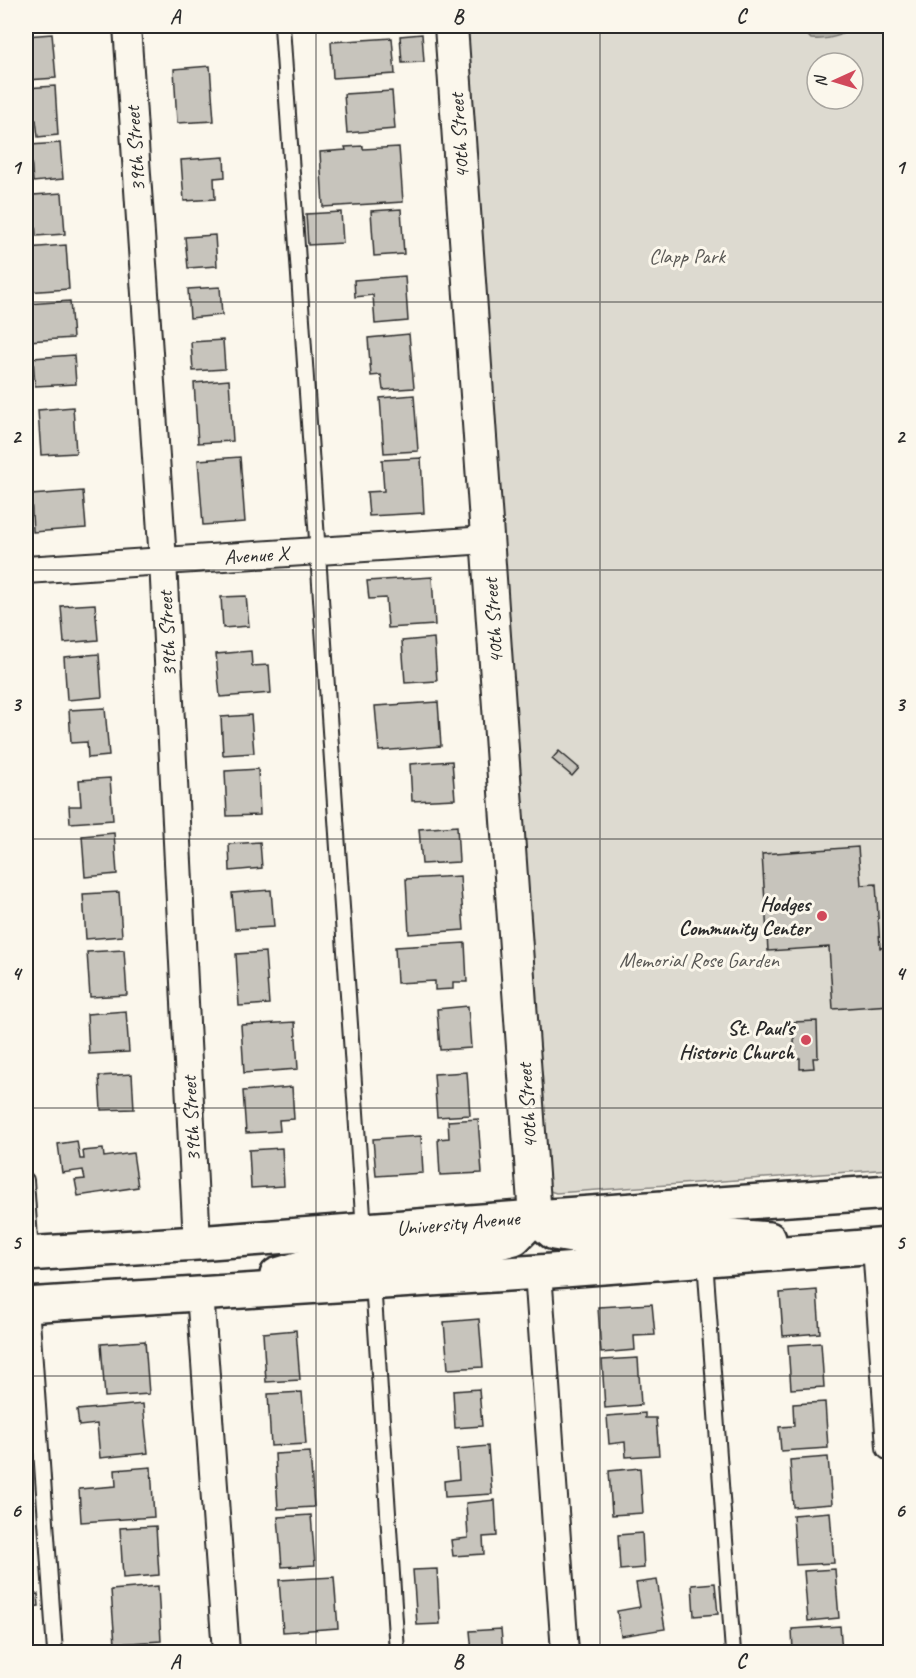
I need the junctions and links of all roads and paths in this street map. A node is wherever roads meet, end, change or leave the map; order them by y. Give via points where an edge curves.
1 (127, 26) edge
2 (282, 26) edge
3 (451, 26) edge
4 (488, 540) junction
5 (319, 551) junction
6 (164, 561) junction
7 (26, 570) edge
8 (26, 1180) edge
9 (884, 1194) edge
10 (535, 1217) junction
11 (364, 1230) junction
12 (197, 1243) junction
13 (876, 1246) edge
14 (28, 1254) edge
15 (705, 1260) junction
16 (538, 1272) junction
17 (373, 1282) junction
18 (211, 1292) junction
19 (28, 1305) edge
20 (891, 1447) edge
21 (55, 1653) edge
22 (226, 1653) edge
23 (397, 1653) edge
24 (565, 1653) edge
25 (733, 1653) edge

1 - 6 street, 39th Street
2 - 5 lane
3 - 4 street, 40th Street
4 - 5 street, Avenue X
4 - 10 street, 40th Street
5 - 6 street, Avenue X
5 - 11 lane
6 - 7 street, Avenue X
6 - 12 street, 39th Street
8 - 14 lane
9 - 10 main road, University Avenue
10 - 11 main road, University Avenue
10 - 13 main road via 554,1233 596,1240 707,1234
10 - 18 main road via 514,1238 480,1247 334,1258
11 - 12 main road, University Avenue
12 - 14 main road, University Avenue
13 - 15 main road
13 - 20 street
15 - 16 main road
15 - 25 lane
16 - 17 main road
16 - 24 street
17 - 18 main road
17 - 23 lane
18 - 19 main road
18 - 22 street
19 - 21 lane

